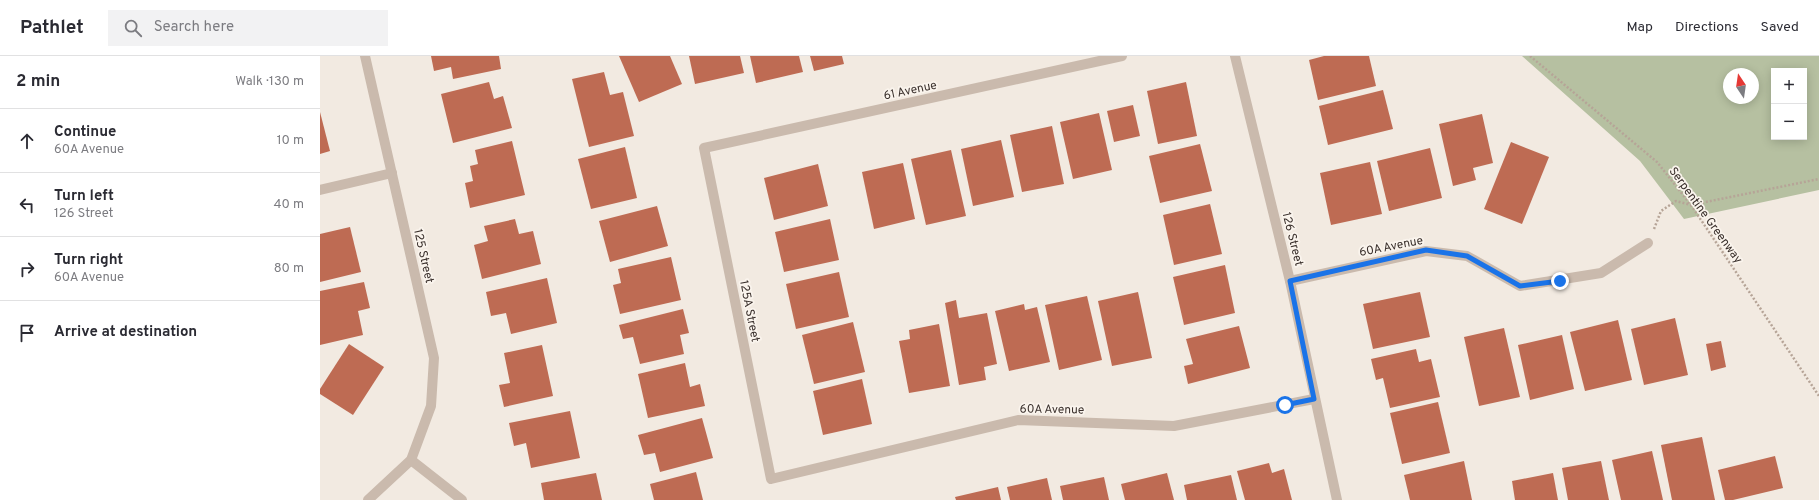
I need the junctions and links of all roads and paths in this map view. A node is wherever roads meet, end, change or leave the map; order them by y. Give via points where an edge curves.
1 (365, 56) edge
2 (1122, 56) edge
3 (1235, 56) edge
4 (1530, 56) edge
5 (704, 148) joint
6 (392, 173) junction
7 (1819, 178) edge
8 (320, 190) edge
9 (1692, 205) junction
10 (1648, 242) joint
11 (1290, 281) junction
12 (1819, 396) edge
13 (1314, 399) junction
14 (410, 460) junction
15 (771, 479) joint
16 (368, 500) edge
17 (462, 500) edge
18 (1337, 500) edge

1 - 6 street, 125 Street
2 - 5 street, 61 Avenue
3 - 11 street, 126 Street
4 - 9 path, Serpentine Greenway via 1657,162
5 - 15 street, 125A Street
6 - 8 street
6 - 14 street, 125 Street via 434,358 431,406
7 - 9 path
9 - 10 path via 1676,201 1661,211
9 - 12 path, Serpentine Greenway
10 - 11 street, 60A Avenue via 1601,273 1520,286 1467,256 1426,250
11 - 13 street, 126 Street
13 - 15 street, 60A Avenue via 1174,426 1018,420
13 - 18 street, 126 Street
14 - 16 street
14 - 17 street

